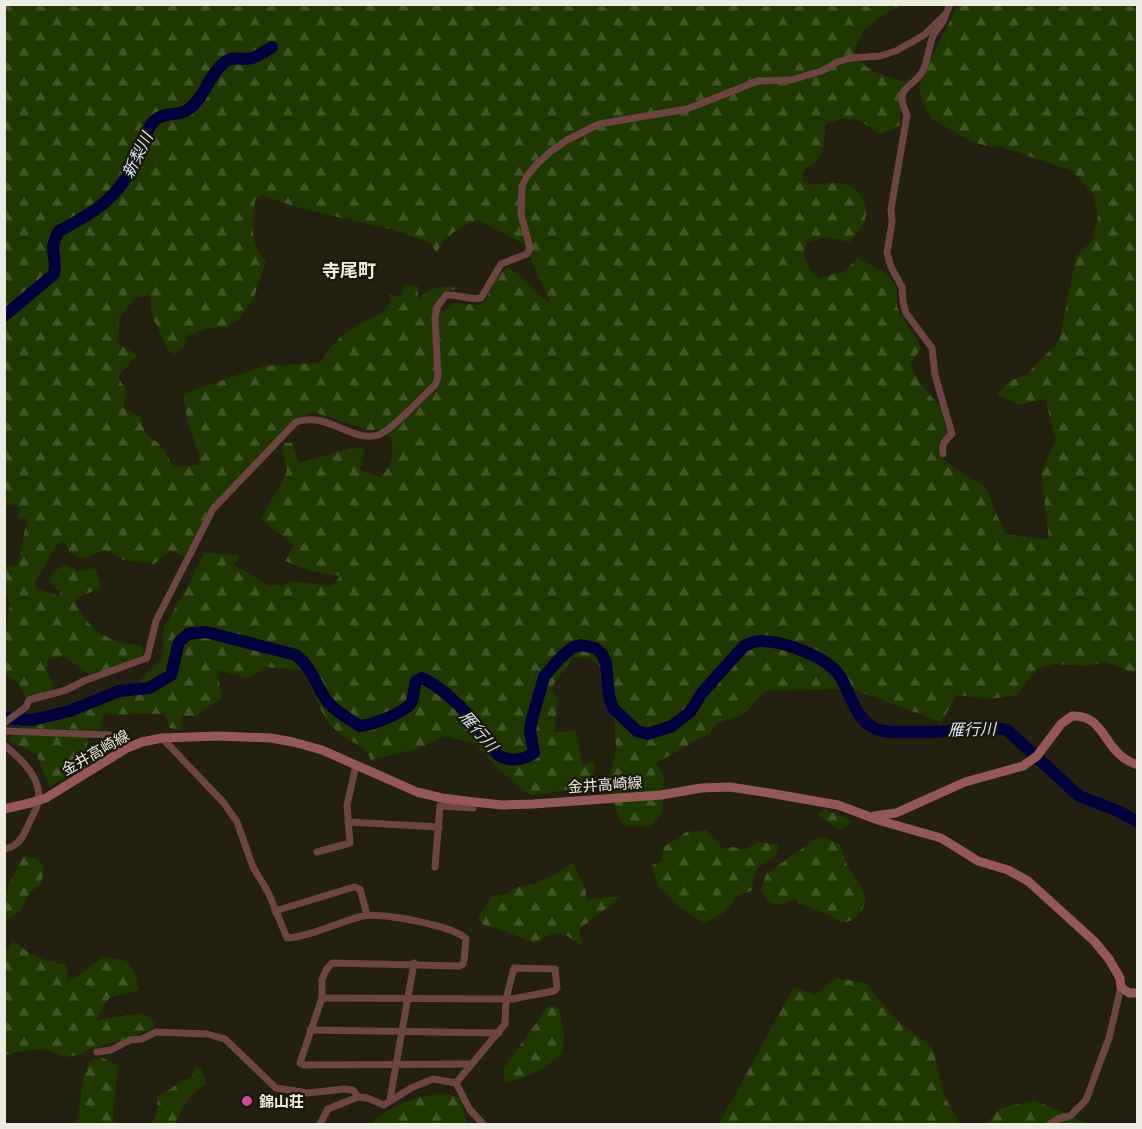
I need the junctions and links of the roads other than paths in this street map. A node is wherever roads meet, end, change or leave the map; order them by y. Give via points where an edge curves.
1 (950, 4) edge
2 (946, 14) junction
3 (943, 454) dead end
4 (7, 721) edge
5 (4, 731) edge
6 (162, 738) junction
7 (4, 745) edge
8 (127, 748) junction
9 (356, 765) junction
10 (1137, 765) edge
11 (474, 802) junction
12 (4, 809) edge
13 (872, 816) junction
14 (348, 822) junction
15 (439, 827) junction
16 (4, 849) edge
17 (317, 852) dead end
18 (435, 867) dead end
19 (275, 911) junction
20 (366, 915) junction
21 (414, 963) junction
22 (1121, 987) junction
23 (1137, 993) edge
24 (322, 998) junction
25 (408, 998) junction
26 (506, 999) junction
27 (310, 1030) junction
28 (402, 1032) junction
29 (499, 1033) junction
30 (97, 1052) dead end
31 (471, 1064) junction
32 (396, 1065) junction
33 (456, 1083) junction
34 (358, 1097) junction
35 (390, 1099) junction
36 (320, 1125) edge
37 (483, 1125) edge
38 (1050, 1125) edge

1 - 2 street
2 - 3 street via 934,34 923,70 904,91 901,102 907,115 887,253 902,286 906,313 932,348 952,434 942,448
2 - 4 street via 924,35 896,51 851,58 791,80 758,81 687,109 599,124 550,152 522,186 521,214 530,248 527,254 501,264 481,298 446,295 437,307 435,385 378,436 363,435 319,419 296,422 213,509 156,621 147,658 29,700
5 - 8 street via 111,735
6 - 8 main road, 金井高崎線
6 - 9 main road, 金井高崎線 via 271,738 322,750
6 - 19 street via 237,822
7 - 16 street via 33,775 39,793 21,841
8 - 12 main road, 金井高崎線, bridge via 46,798
9 - 11 main road, 金井高崎線 via 417,792
9 - 14 street via 347,805
10 - 13 main road, 金井高崎線 via 1115,752 1090,718 1072,716 1031,761 965,782 896,813
11 - 13 main road, 金井高崎線 via 532,804 730,787 838,805
11 - 15 street via 473,808 440,806
13 - 22 main road via 941,838 978,861 1028,881 1094,941 1109,959
14 - 15 street
14 - 17 street via 350,843
15 - 18 street
19 - 20 street via 285,936 290,938
19 - 20 street via 354,887 360,889
20 - 21 street via 435,924 465,937 461,965
21 - 24 street via 332,963 322,980
21 - 25 street
22 - 23 main road
22 - 38 street via 1086,1100 1070,1116
24 - 25 street
24 - 27 street
25 - 26 street
25 - 28 street
26 - 26 street via 516,967 556,970 554,992
26 - 29 street via 506,1021
27 - 28 street
27 - 32 street via 301,1064
28 - 29 street
28 - 32 street
29 - 31 street
30 - 34 street via 156,1032 207,1034 225,1039 276,1088 308,1094 344,1089 353,1090
31 - 32 street
31 - 33 street
32 - 35 street
33 - 35 street via 433,1079
33 - 37 street
34 - 35 street via 384,1105
34 - 36 street via 328,1108

